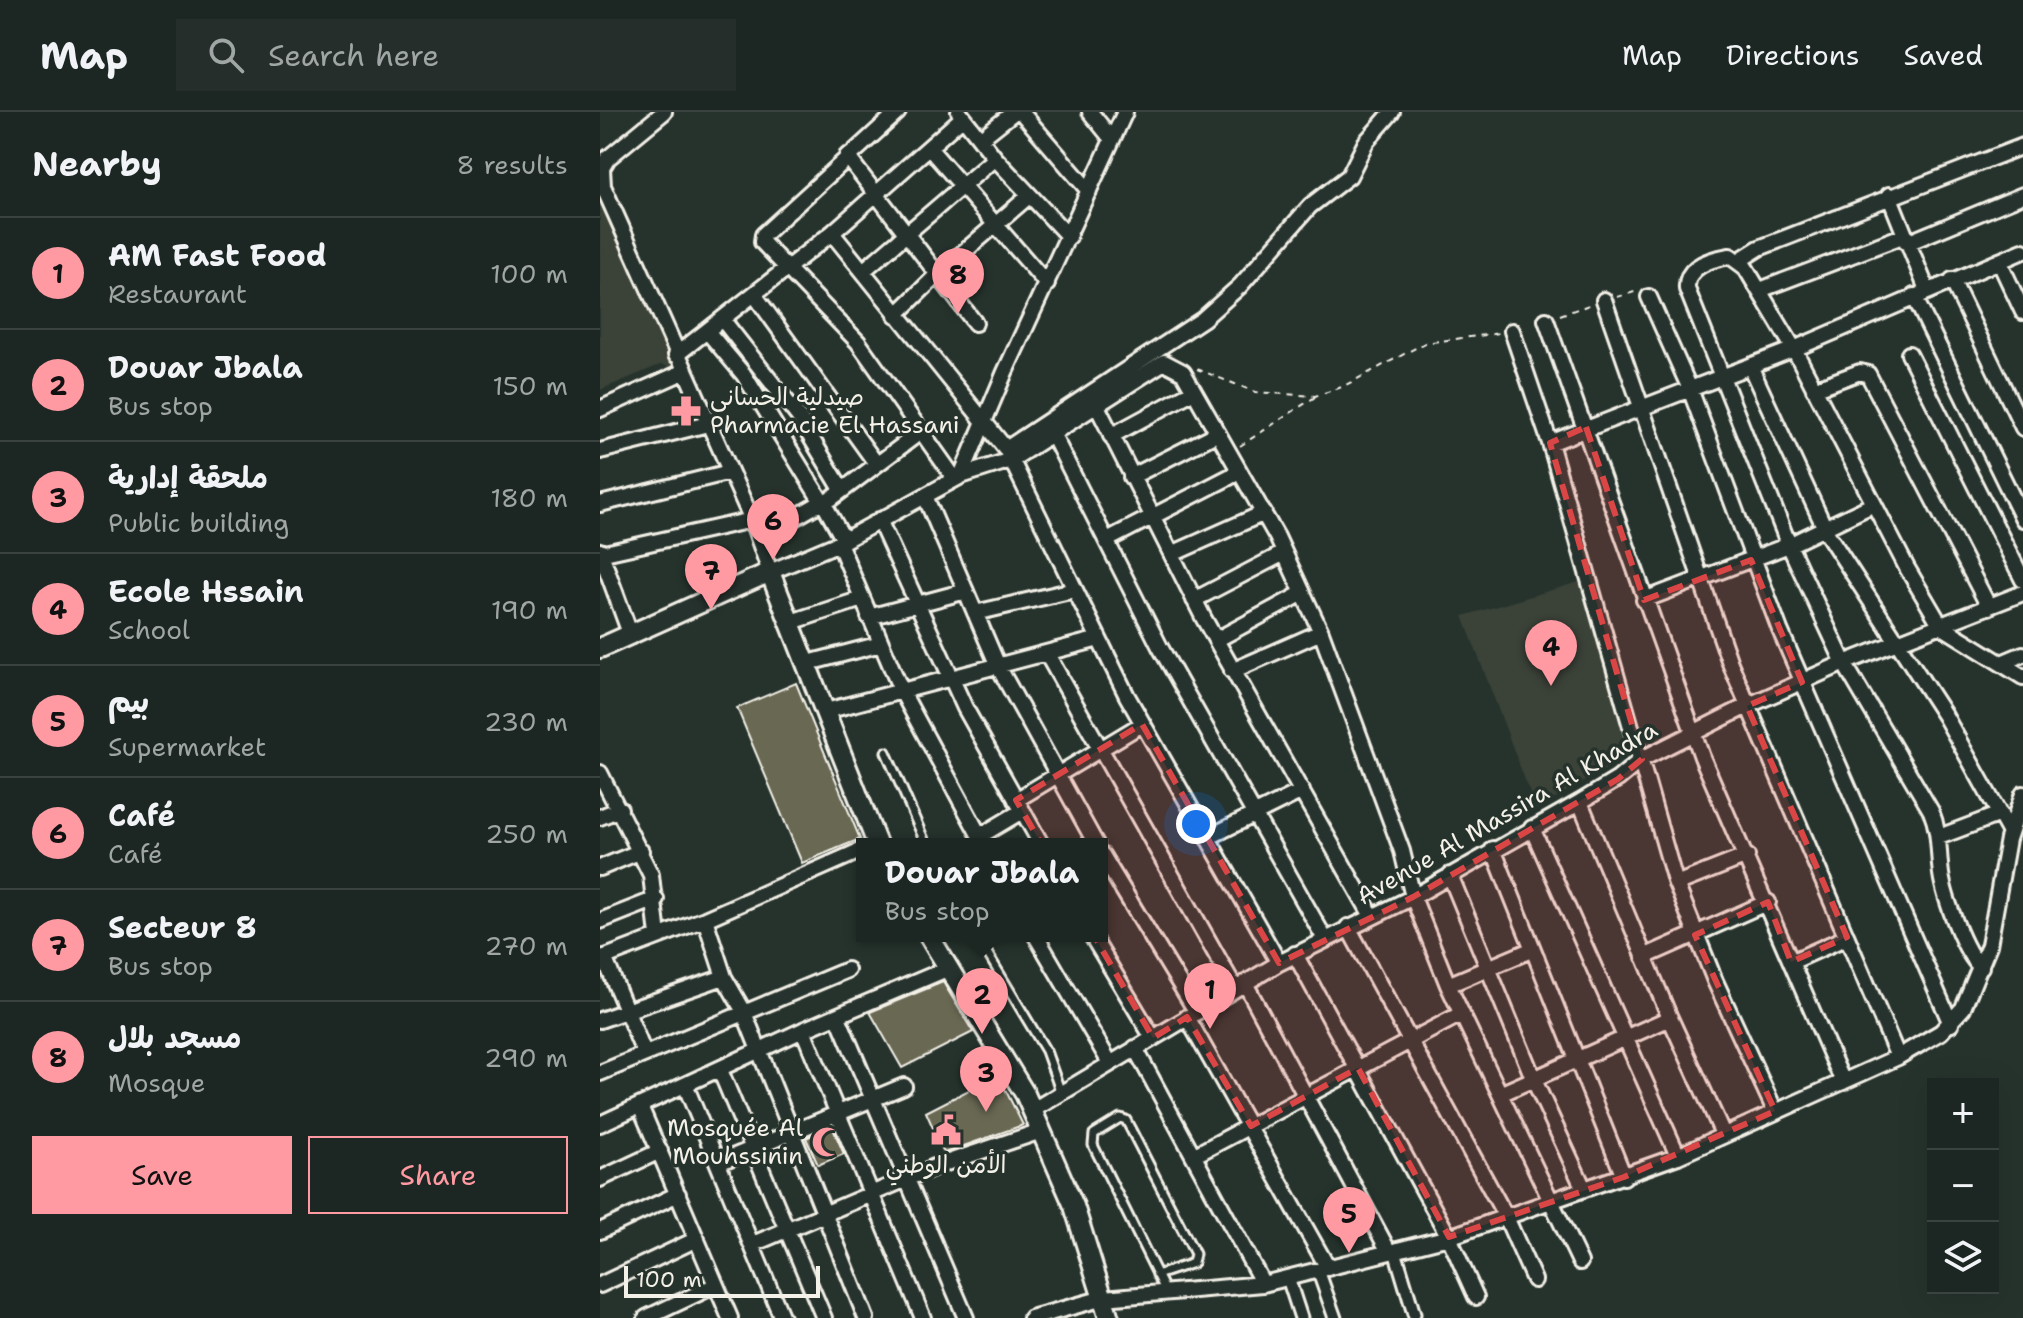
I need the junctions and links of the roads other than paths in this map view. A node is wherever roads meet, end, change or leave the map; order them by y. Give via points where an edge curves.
1 (664, 112) edge
2 (898, 112) edge
3 (1014, 112) edge
4 (1021, 112) edge
5 (1090, 112) edge
6 (1125, 112) edge
7 (1392, 112) edge
8 (961, 115) edge
9 (1111, 138) junction
10 (980, 139) junction
11 (2023, 146) edge
12 (930, 149) junction
13 (847, 156) junction
14 (995, 158) junction
15 (601, 173) edge
16 (962, 184) junction
17 (1089, 191) junction
18 (875, 194) junction
19 (1889, 195) junction
20 (2023, 195) edge
21 (1029, 196) junction
22 (996, 223) junction
23 (832, 233) junction
24 (907, 233) junction
25 (1069, 237) junction
26 (1906, 239) junction
27 (2023, 251) edge
28 (1740, 260) junction
29 (1999, 261) junction
30 (785, 269) junction
31 (863, 271) junction
32 (938, 274) junction
33 (1952, 280) junction
34 (1047, 284) junction
35 (1760, 290) junction
36 (1921, 293) junction
37 (754, 294) junction
38 (1649, 297) road end
39 (1604, 300) road end
40 (2023, 312) edge
41 (896, 315) junction
42 (722, 319) junction
43 (1546, 320) road end
44 (975, 323) dead end
45 (707, 331) junction
46 (1512, 331) road end
47 (1794, 349) junction
48 (1909, 354) dead end
49 (676, 355) junction
50 (1750, 366) junction
51 (683, 372) junction
52 (1722, 376) junction
53 (1690, 389) junction
54 (1814, 389) junction
55 (1194, 391) junction
56 (1097, 406) junction
57 (1639, 407) junction
58 (600, 409) edge
59 (982, 423) junction
60 (708, 424) junction
61 (1586, 427) junction
62 (2023, 428) edge
63 (923, 430) junction
64 (1218, 433) junction
65 (1053, 435) junction
66 (1111, 436) junction
67 (1550, 443) junction
68 (600, 451) edge
69 (1009, 454) junction
70 (875, 462) junction
71 (730, 472) junction
72 (1239, 472) junction
73 (1131, 477) junction
74 (958, 478) junction
75 (841, 488) junction
76 (925, 496) junction
77 (823, 503) junction
78 (600, 504) edge
79 (1874, 504) junction
80 (1264, 513) junction
81 (1152, 517) junction
82 (2023, 519) edge
83 (752, 520) junction
84 (879, 520) junction
85 (1825, 528) junction
86 (759, 538) junction
87 (1107, 540) junction
88 (842, 541) junction
89 (1789, 545) junction
90 (600, 553) edge
91 (1284, 553) junction
92 (1172, 554) junction
93 (1751, 560) junction
94 (770, 572) junction
95 (1700, 579) junction
96 (2023, 580) edge
97 (1074, 590) junction
98 (966, 591) junction
99 (1303, 593) junction
100 (2023, 593) edge
101 (616, 597) junction
102 (862, 599) junction
103 (1194, 600) junction
104 (1644, 600) junction
105 (600, 602) edge
106 (918, 603) junction
107 (1989, 607) junction
108 (975, 613) junction
109 (869, 617) junction
110 (791, 622) junction
111 (1941, 626) junction
112 (1321, 632) junction
113 (631, 636) junction
114 (1099, 639) junction
115 (1216, 640) junction
116 (1898, 643) junction
117 (881, 644) junction
118 (600, 648) edge
119 (1047, 654) junction
120 (2023, 654) edge
121 (2004, 662) junction
122 (808, 663) junction
123 (1844, 663) junction
124 (998, 666) junction
125 (1232, 671) junction
126 (2023, 677) edge
127 (950, 678) junction
128 (1802, 682) junction
129 (901, 690) junction
130 (1747, 706) junction
131 (826, 711) junction
132 (1142, 724) junction
133 (1693, 735) junction
134 (1099, 750) junction
135 (886, 752) dead end
136 (1642, 759) junction
137 (600, 773) edge
138 (1057, 775) junction
139 (1302, 791) junction
140 (2023, 794) edge
141 (1580, 802) junction
142 (1019, 806) junction
143 (620, 809) junction
144 (1254, 813) junction
145 (2000, 814) junction
146 (600, 817) edge
147 (1532, 828) junction
148 (2010, 833) junction
149 (1939, 837) junction
150 (874, 838) edge
151 (923, 838) edge
152 (981, 838) edge
153 (984, 838) edge
154 (1038, 838) edge
155 (1093, 838) edge
156 (1207, 838) junction
157 (1493, 849) junction
158 (641, 851) junction
159 (856, 853) edge
160 (1747, 856) junction
161 (1108, 866) edge
162 (600, 868) edge
163 (1450, 875) junction
164 (1676, 884) junction
165 (1413, 897) junction
166 (656, 899) junction
167 (1768, 902) junction
168 (1372, 916) junction
169 (705, 919) junction
170 (600, 921) edge
171 (1348, 927) junction
172 (1695, 935) junction
173 (658, 936) junction
174 (1847, 937) junction
175 (1325, 939) junction
176 (933, 942) edge
177 (981, 942) edge
178 (1039, 942) edge
179 (1096, 942) edge
180 (1531, 950) junction
181 (1295, 954) junction
182 (1644, 957) junction
183 (602, 958) edge
184 (1791, 962) junction
185 (1279, 963) junction
186 (1981, 967) junction
187 (949, 968) junction
188 (1487, 969) junction
189 (847, 970) dead end
190 (724, 977) junction
191 (1448, 985) junction
192 (1240, 986) junction
193 (625, 1009) junction
194 (743, 1010) junction
195 (1192, 1014) junction
196 (1461, 1014) junction
197 (838, 1017) junction
198 (1670, 1018) junction
199 (600, 1020) edge
200 (1951, 1024) junction
201 (803, 1030) junction
202 (1153, 1038) junction
203 (1625, 1038) junction
204 (1408, 1042) junction
205 (1135, 1048) junction
206 (759, 1051) junction
207 (644, 1053) junction
208 (1898, 1057) junction
209 (1578, 1059) junction
210 (1110, 1063) junction
211 (1358, 1068) junction
212 (720, 1070) junction
213 (600, 1073) edge
214 (1534, 1080) junction
215 (1843, 1082) junction
216 (904, 1086) dead end
217 (686, 1087) junction
218 (1061, 1093) junction
219 (1500, 1094) junction
220 (1307, 1097) junction
221 (872, 1098) junction
222 (640, 1106) junction
223 (1033, 1110) junction
224 (1775, 1111) junction
225 (837, 1112) junction
226 (600, 1124) edge
227 (1251, 1126) junction
228 (791, 1131) junction
229 (1041, 1131) junction
230 (1723, 1134) junction
231 (752, 1148) junction
232 (660, 1151) junction
233 (1195, 1155) junction
234 (1678, 1156) junction
235 (718, 1163) junction
236 (1624, 1177) junction
237 (600, 1179) edge
238 (907, 1180) junction
239 (1584, 1189) junction
240 (678, 1194) junction
241 (872, 1195) junction
242 (1550, 1200) junction
243 (824, 1217) junction
244 (1506, 1217) junction
245 (600, 1231) edge
246 (787, 1231) junction
247 (1449, 1237) junction
248 (697, 1239) junction
249 (753, 1244) junction
250 (1392, 1251) junction
251 (1580, 1262) dead end
252 (1323, 1269) junction
253 (1157, 1275) junction
254 (1288, 1278) junction
255 (1534, 1280) dead end
256 (1263, 1284) junction
257 (600, 1285) edge
258 (716, 1285) junction
259 (1166, 1293) junction
260 (1476, 1297) dead end
261 (1104, 1298) junction
262 (1414, 1314) dead end
263 (646, 1318) edge
264 (730, 1318) edge
265 (782, 1318) edge
266 (824, 1318) edge
267 (866, 1318) edge
268 (923, 1318) edge
269 (966, 1318) edge
270 (1034, 1318) edge
271 (1109, 1318) edge
272 (1301, 1318) edge
273 (1335, 1318) edge

1 - 15 street via 608,158
2 - 13 street
3 - 10 street
4 - 17 street
5 - 9 street
6 - 9 street
7 - 69 street via 1366,142 1349,176 1310,206 1240,286 1203,319
8 - 10 street
8 - 12 street
9 - 17 street
10 - 14 street
11 - 19 street
12 - 16 street
12 - 18 street
13 - 18 street
13 - 30 street via 763,235 762,245
14 - 16 street
14 - 21 street
15 - 49 street
16 - 22 street
16 - 24 street
17 - 25 street
18 - 23 street
18 - 24 street
19 - 26 street
19 - 28 street
20 - 26 street
21 - 22 street
21 - 25 street
22 - 32 street
22 - 34 street
23 - 30 street
23 - 31 street
24 - 31 street
24 - 32 street
25 - 34 street
26 - 35 street
26 - 36 street
27 - 29 street
28 - 35 street
28 - 52 street via 1725,256 1699,266 1686,281
29 - 33 street
29 - 40 street
30 - 37 street
30 - 63 street via 858,342
31 - 41 street
32 - 41 street
32 - 44 street
33 - 36 street
33 - 62 street
34 - 59 street
35 - 47 street
36 - 47 street
36 - 82 street
37 - 42 street
37 - 70 street
38 - 53 street
39 - 57 street
41 - 59 street
42 - 45 street
42 - 75 street via 798,416
43 - 61 street
45 - 49 street
45 - 77 street via 744,375
46 - 67 street
47 - 50 street
47 - 54 street
48 - 96 street
49 - 51 street
50 - 52 street
50 - 85 street
51 - 58 street
51 - 60 street
52 - 53 street
52 - 89 street
53 - 57 street
53 - 93 street
54 - 79 street
54 - 107 street via 1860,372 1868,374
55 - 56 street via 1179,368 1166,362
55 - 64 street
55 - 66 street
56 - 65 street
56 - 66 street
57 - 61 street
57 - 95 street
59 - 69 street
59 - 74 street
60 - 68 street
60 - 71 street
61 - 67 street
61 - 104 street
63 - 70 street
63 - 74 street
64 - 72 street
64 - 73 street
65 - 69 street
65 - 87 street
66 - 73 street
67 - 136 street
69 - 74 street
69 - 97 street
70 - 75 street
71 - 78 street
71 - 83 street
72 - 80 street
72 - 81 street
73 - 81 street
74 - 76 street
75 - 77 street
76 - 84 street
76 - 98 street
77 - 86 street
77 - 88 street
79 - 85 street
79 - 111 street
80 - 91 street
80 - 92 street
81 - 87 street
81 - 92 street
83 - 86 street
83 - 90 street
84 - 88 street
84 - 106 street
85 - 89 street
85 - 116 street
86 - 94 street
87 - 144 street via 1167,660
88 - 94 street
88 - 102 street
89 - 93 street
89 - 123 street
90 - 101 street
91 - 99 street
91 - 103 street
92 - 103 street
93 - 95 street
93 - 128 street
94 - 110 street
94 - 113 street
95 - 104 street
95 - 130 street
97 - 108 street
97 - 114 street
98 - 106 street
98 - 108 street
99 - 112 street
99 - 115 street
100 - 107 street, Avenue Al Massira Al Khadra
101 - 105 street
101 - 113 street
102 - 109 street
102 - 110 street
103 - 115 street
104 - 133 street
106 - 109 street
106 - 127 street
107 - 111 street, Avenue Al Massira Al Khadra
108 - 124 street
109 - 117 street
110 - 122 street
111 - 116 street, Avenue Al Massira Al Khadra
111 - 121 street
112 - 125 street
112 - 165 street via 1402,851
113 - 118 street
114 - 119 street
114 - 132 street
115 - 125 street
116 - 123 street, Avenue Al Massira Al Khadra
116 - 145 street
117 - 122 street
117 - 129 street
119 - 124 street
119 - 134 street
120 - 121 street
121 - 126 street
122 - 131 street
123 - 128 street, Avenue Al Massira Al Khadra
123 - 149 street via 1931,811
124 - 127 street
124 - 138 street
125 - 139 street
127 - 129 street
127 - 142 street
128 - 130 street, Avenue Al Massira Al Khadra
128 - 200 street
129 - 131 street
129 - 152 street
130 - 133 street, Avenue Al Massira Al Khadra
130 - 174 street
131 - 150 street
132 - 134 street
132 - 156 street
133 - 136 street, Avenue Al Massira Al Khadra
133 - 160 street
134 - 138 street
134 - 192 street
135 - 151 lane
136 - 141 street, Avenue Al Massira Al Khadra
136 - 164 street
137 - 143 street
138 - 142 street
138 - 155 street
139 - 144 street
139 - 168 street
140 - 148 street
141 - 147 street, Avenue Al Massira Al Khadra
141 - 182 street
142 - 153 street
142 - 154 street
143 - 146 street
143 - 158 street
144 - 156 street
144 - 175 street
145 - 148 street
145 - 149 street
147 - 157 street, Avenue Al Massira Al Khadra
147 - 203 street
148 - 186 street
149 - 186 street via 1942,877 1970,954
156 - 185 street
157 - 163 street, Avenue Al Massira Al Khadra
157 - 180 street
158 - 162 street
158 - 166 street
159 - 169 street
160 - 164 street
160 - 167 street
161 - 195 street
163 - 165 street, Avenue Al Massira Al Khadra
163 - 188 street
164 - 172 street
165 - 168 street, Avenue Al Massira Al Khadra
165 - 191 street
166 - 170 street
166 - 173 street
167 - 172 street
167 - 184 street
168 - 171 street, Avenue Al Massira Al Khadra
169 - 173 street
169 - 190 street
171 - 175 street, Avenue Al Massira Al Khadra
171 - 204 street
172 - 182 street
172 - 224 street
173 - 183 street
174 - 184 street
174 - 208 street
175 - 181 street, Avenue Al Massira Al Khadra
176 - 187 street
177 - 218 lane via 1046,1051
178 - 210 street
179 - 202 street
180 - 188 street
180 - 209 street
181 - 185 street, Avenue Al Massira Al Khadra
181 - 211 street
182 - 198 street
183 - 193 street
184 - 215 street
185 - 192 street, Avenue Al Massira Al Khadra
186 - 200 street
187 - 197 street
187 - 223 street
188 - 191 street
188 - 214 street
189 - 194 street
190 - 193 street
190 - 194 street
191 - 196 street
192 - 195 street, Avenue Al Massira Al Khadra
192 - 220 street
193 - 199 street
193 - 207 street
194 - 206 street
194 - 207 street
195 - 202 street, Avenue Al Massira Al Khadra
195 - 227 street
196 - 204 street
196 - 219 street
197 - 201 street
197 - 221 street
198 - 203 street
198 - 230 street
200 - 208 street
201 - 206 street
201 - 225 street
202 - 205 street, Avenue Al Massira Al Khadra
203 - 209 street
203 - 234 street
204 - 211 street
204 - 244 street
205 - 210 street, Avenue Al Massira Al Khadra
205 - 233 street
206 - 212 street
206 - 228 street
207 - 213 street
208 - 215 street
209 - 214 street
209 - 236 street
210 - 218 street, Avenue Al Massira Al Khadra
211 - 220 street
211 - 247 street
212 - 217 street
212 - 231 street
214 - 219 street
214 - 239 street
215 - 224 street
216 - 221 street
217 - 222 street
217 - 235 street
218 - 223 street, Avenue Al Massira Al Khadra
219 - 242 street
220 - 227 street
220 - 250 street
221 - 225 street
221 - 238 street
222 - 226 street
222 - 232 street
223 - 229 street
224 - 230 street
225 - 228 street
225 - 241 street
227 - 233 street
227 - 252 street
228 - 231 street
228 - 243 street
229 - 238 street
229 - 261 street via 1074,1206
230 - 234 street
231 - 235 street
231 - 246 street
232 - 237 street
232 - 240 street
233 - 256 street
234 - 236 street
235 - 249 street
236 - 239 street
238 - 241 street
238 - 269 street
239 - 242 street
240 - 245 street
240 - 248 street
241 - 243 street
241 - 268 street
242 - 244 street
242 - 251 street
243 - 246 street
243 - 267 street
244 - 247 street
244 - 255 street
246 - 249 street
246 - 266 street
247 - 250 street
247 - 260 street
248 - 257 street
248 - 258 street
249 - 265 street
250 - 252 street
250 - 262 street
252 - 254 street
252 - 273 street
253 - 253 lane via 1093,1145 1094,1134 1120,1118 1126,1120 1195,1254 1193,1263
253 - 259 lane
254 - 256 street
254 - 272 street
256 - 259 street
258 - 263 street
258 - 264 street
259 - 261 street
261 - 270 street
261 - 271 street

